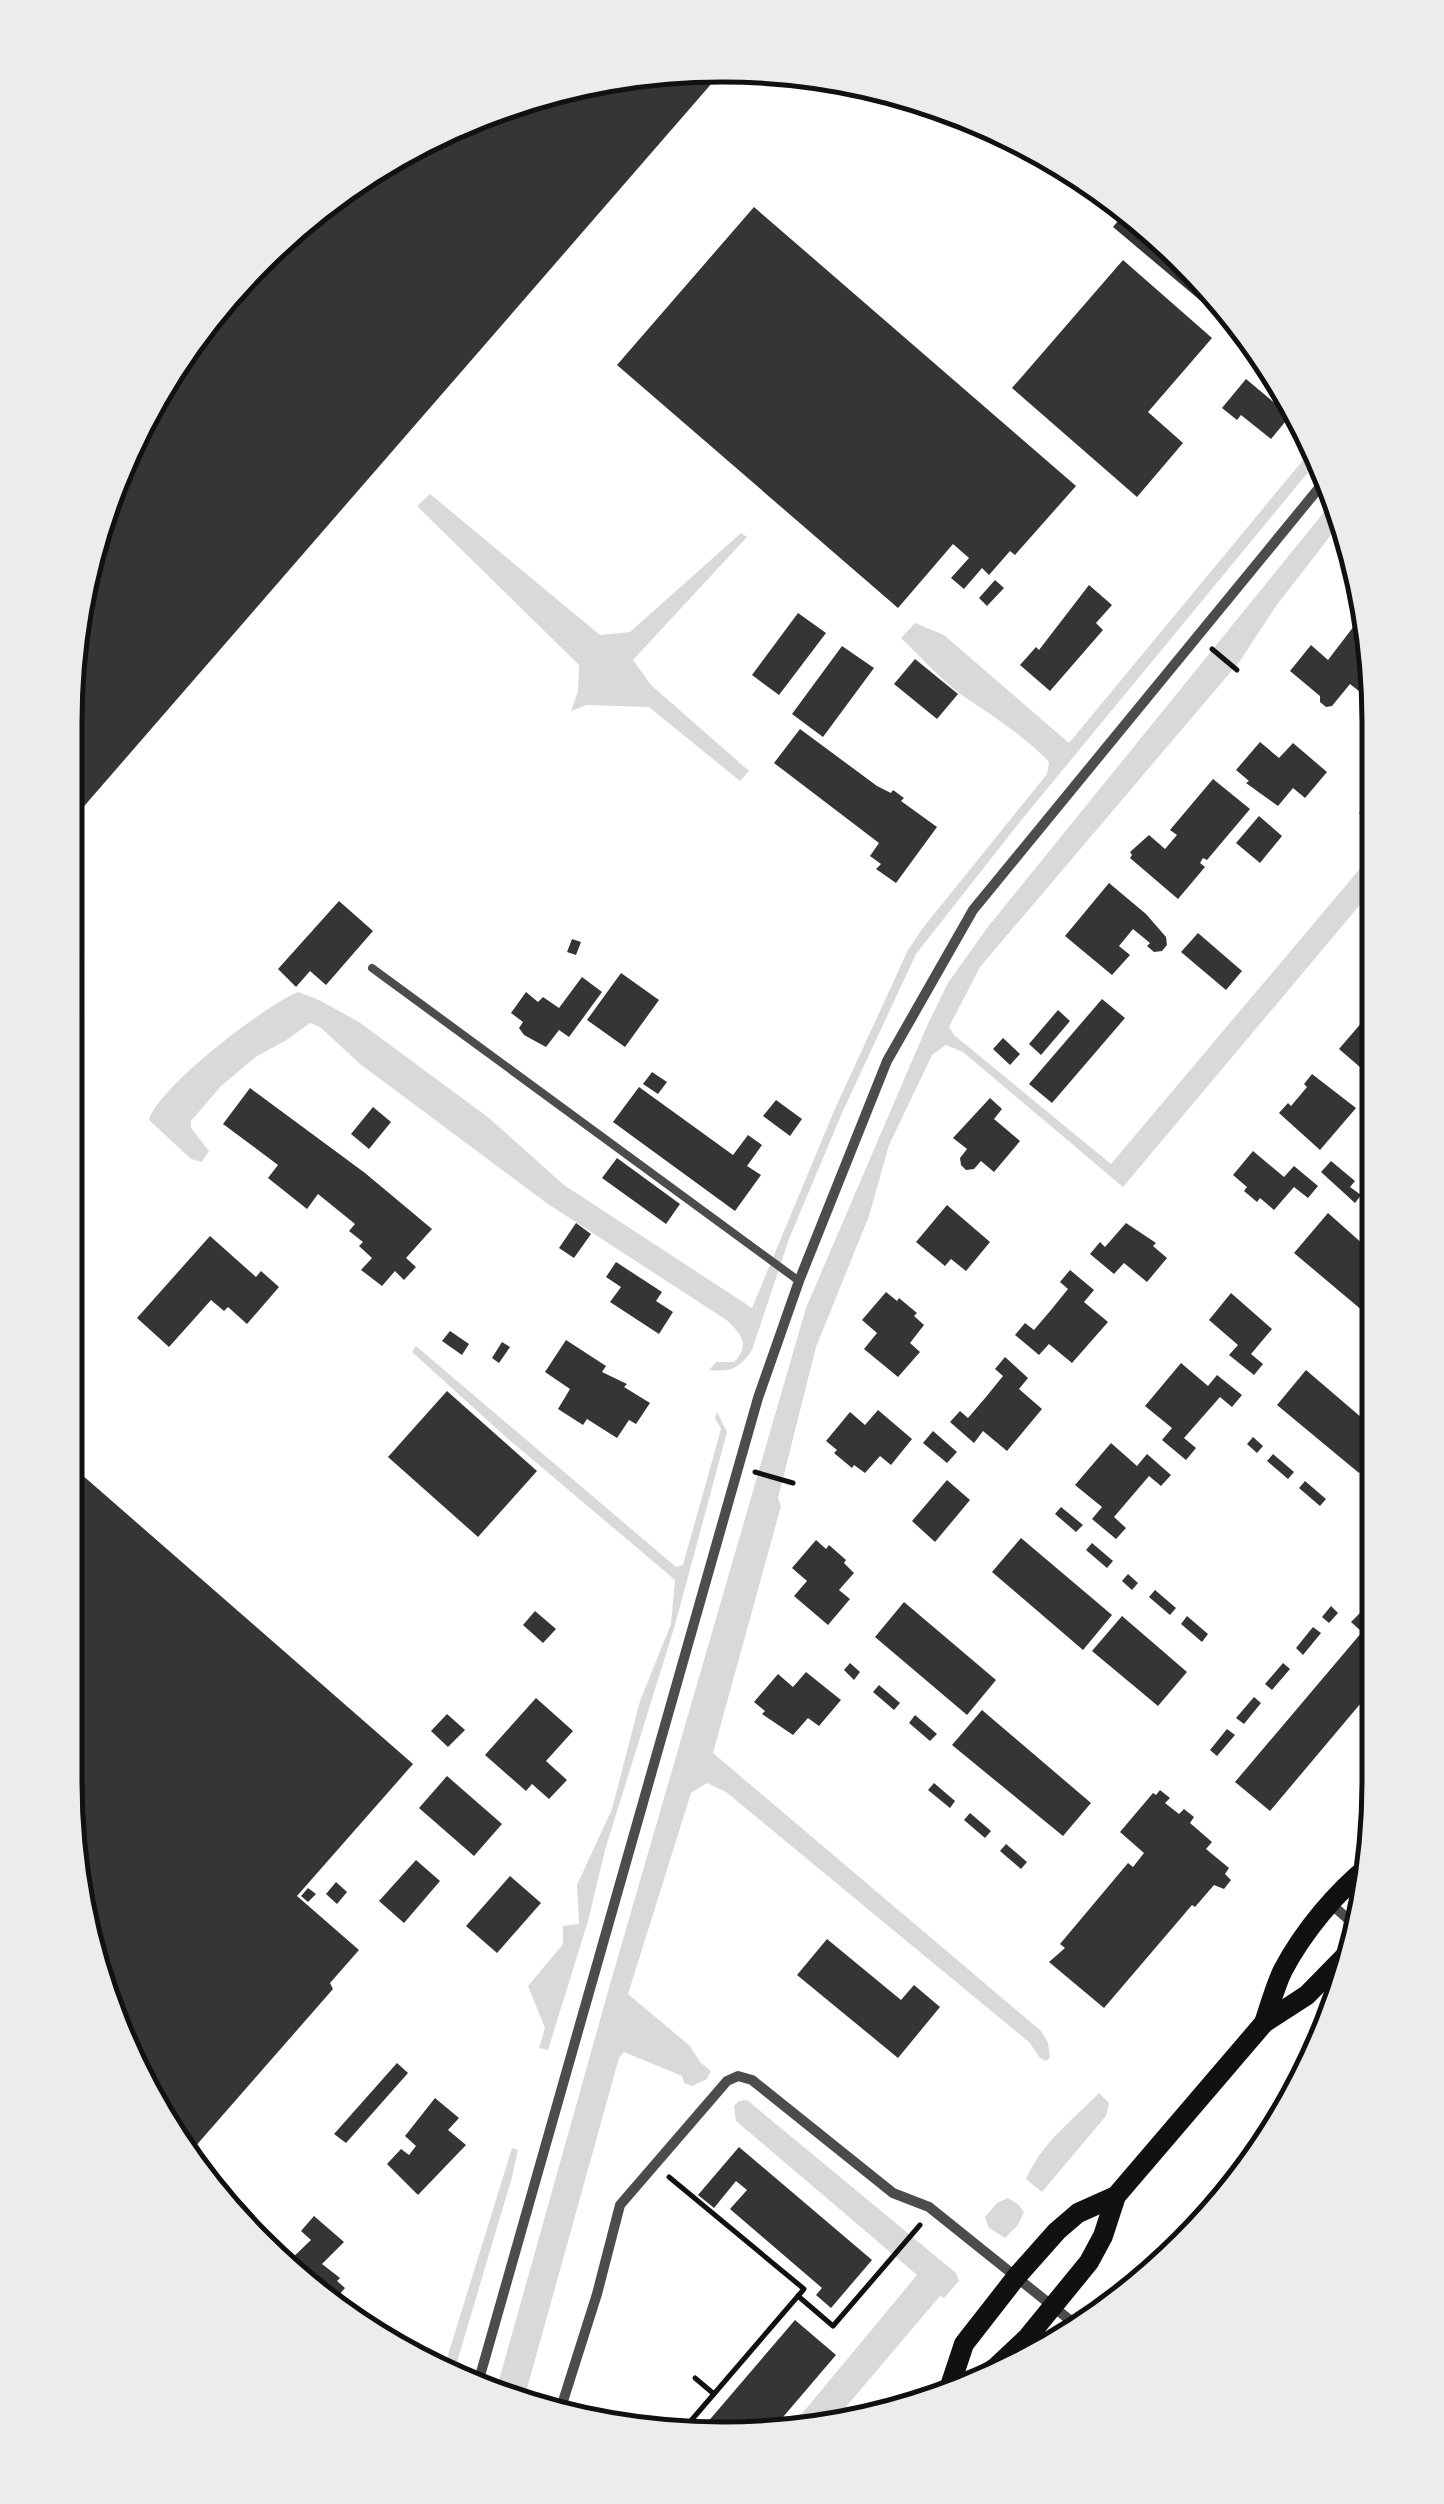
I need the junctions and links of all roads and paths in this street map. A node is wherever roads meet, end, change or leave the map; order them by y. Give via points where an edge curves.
1 (1318, 489) edge
2 (1210, 647) dead end
3 (1237, 670) dead end
4 (372, 968) dead end
5 (799, 1281) junction
6 (752, 1472) dead end
7 (793, 1483) dead end
8 (1353, 1882) edge
9 (1331, 1904) junction
10 (1347, 1918) edge
11 (1334, 1967) edge
12 (1264, 2023) junction
13 (654, 2165) junction
14 (1116, 2196) junction
15 (925, 2220) dead end
16 (1017, 2276) junction
17 (798, 2296) junction
18 (1055, 2307) junction
19 (1069, 2319) edge
20 (1009, 2354) edge
21 (480, 2374) edge
22 (695, 2378) dead end
23 (952, 2379) edge
24 (714, 2394) junction
25 (563, 2401) edge
26 (691, 2421) edge

1 - 5 street via 972,910 886,1061
2 - 3 path
4 - 5 lane
5 - 21 street via 753,1416
6 - 7 path
8 - 9 main road
9 - 10 street
9 - 12 main road via 1282,1972
11 - 12 main road
12 - 14 main road
13 - 16 street via 727,2081 752,2080 893,2193 929,2207
13 - 17 path via 804,2290
13 - 25 street via 620,2205
14 - 16 main road via 1078,2213
14 - 18 main road via 1089,2262
15 - 17 path via 833,2326
16 - 18 street
16 - 23 main road via 964,2344
17 - 24 path
18 - 19 street
18 - 20 main road
22 - 24 path
24 - 26 path

